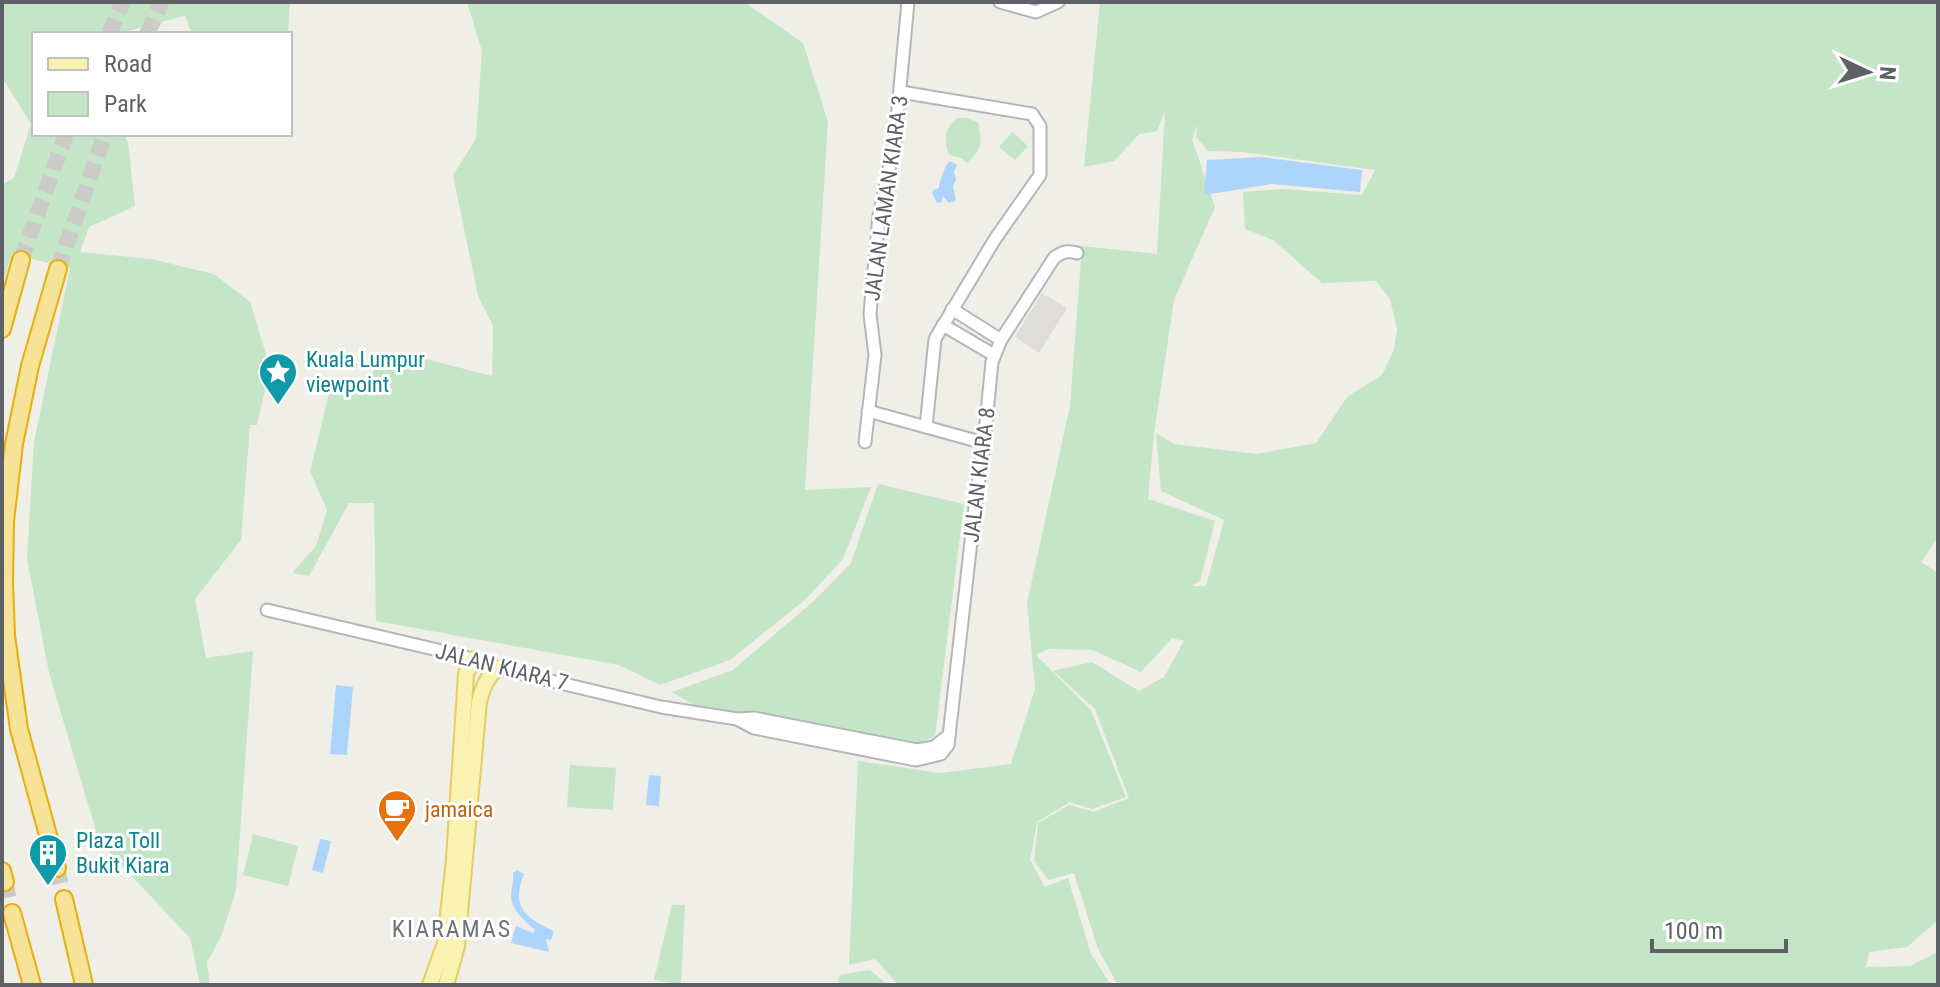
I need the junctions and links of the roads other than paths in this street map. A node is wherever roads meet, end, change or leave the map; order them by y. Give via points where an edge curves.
1 (908, 2) edge
2 (1000, 2) edge
3 (1058, 2) edge
4 (901, 92) junction
5 (1077, 253) dead end
6 (21, 260) tunnel mouth
7 (58, 269) tunnel mouth
8 (952, 309) junction
9 (943, 325) junction
10 (2, 329) edge
11 (1001, 340) junction
12 (994, 355) junction
13 (868, 411) junction
14 (926, 427) junction
15 (865, 442) dead end
16 (984, 443) junction
17 (267, 610) dead end
18 (473, 659) junction
19 (497, 668) junction
20 (737, 719) joint
21 (57, 868) tunnel mouth
22 (64, 899) tunnel mouth
23 (12, 913) tunnel mouth
24 (32, 985) edge
25 (84, 985) edge
26 (430, 985) edge
27 (446, 985) edge

1 - 4 street, JALAN LAMAN KIARA 3
2 - 3 street via 1036,12
4 - 8 street via 1032,114 1040,126 1040,175
4 - 13 street, JALAN LAMAN KIARA 3 via 879,216
5 - 11 street, JALAN KIARA 8 via 1062,252 1054,258
6 - 10 highway
7 - 21 highway via 14,444 4,582 19,729
8 - 9 street
8 - 11 street
9 - 12 street
9 - 14 street via 935,339
11 - 12 street, JALAN KIARA 8
12 - 16 street, JALAN KIARA 8
13 - 14 street
13 - 15 street, JALAN LAMAN KIARA 3
14 - 16 street
16 - 20 street, JALAN KIARA 8 via 948,745 941,754 916,760 754,728
17 - 18 street, JALAN KIARA 7
18 - 19 street, JALAN KIARA 7
18 - 26 main road via 466,674 445,943
19 - 20 street, JALAN KIARA 7 via 661,707
19 - 27 main road via 479,702 457,946
22 - 25 highway
23 - 24 highway

